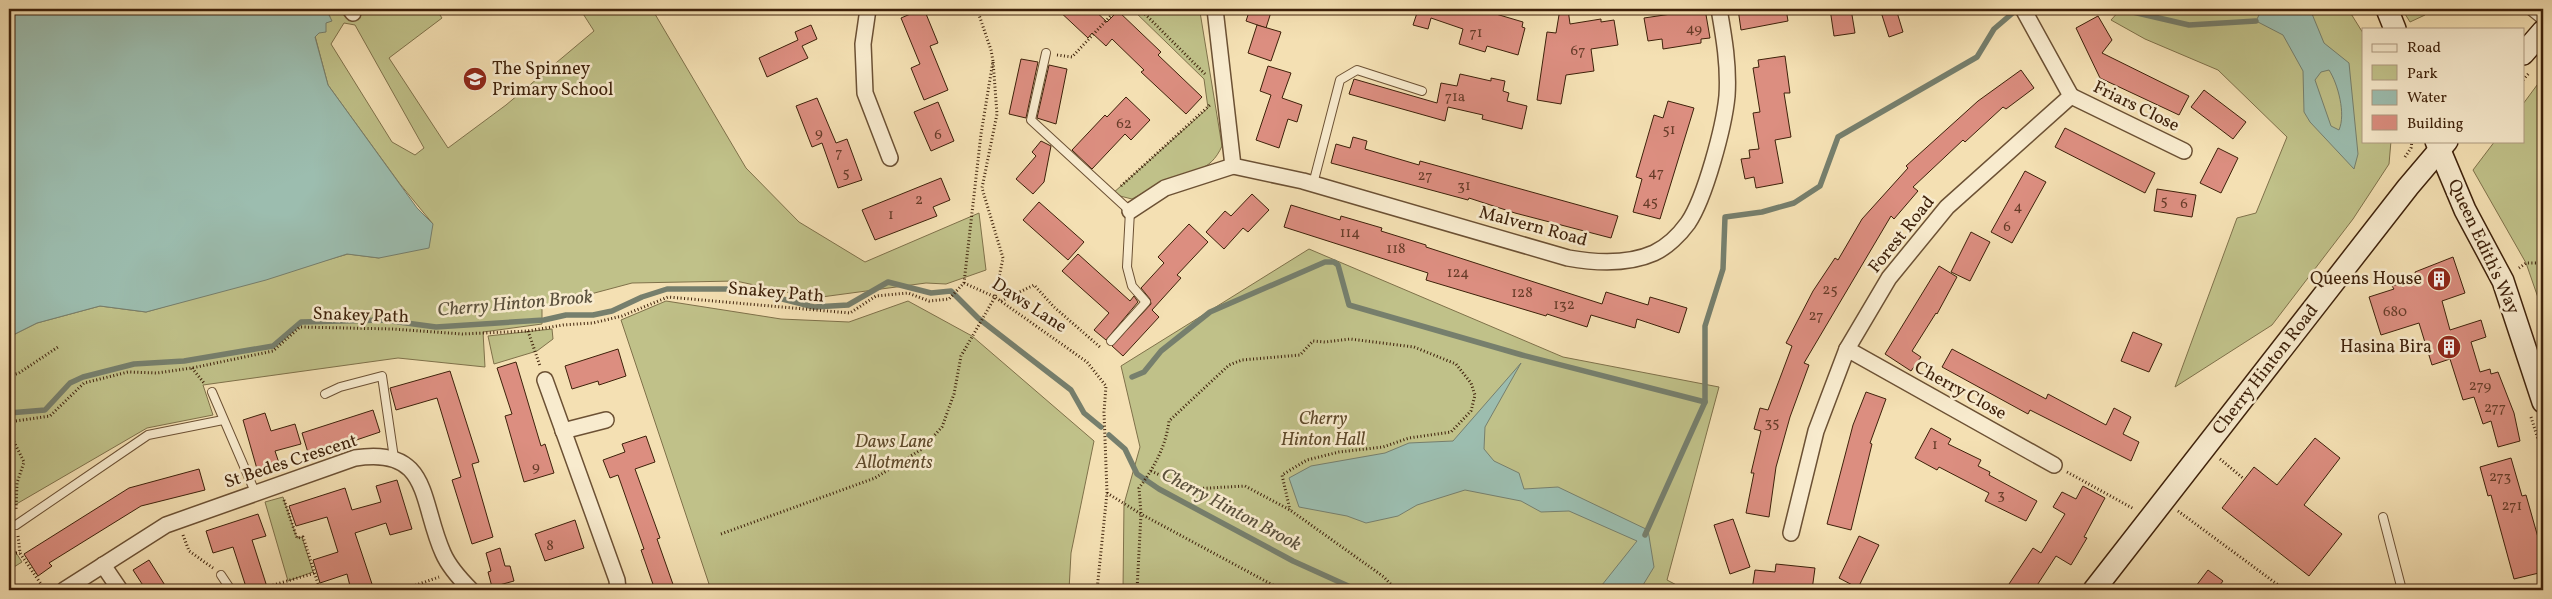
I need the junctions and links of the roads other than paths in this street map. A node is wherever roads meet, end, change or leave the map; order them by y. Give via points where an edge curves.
1 (868, 9) edge
2 (1215, 9) edge
3 (1719, 9) edge
4 (2023, 9) edge
5 (2386, 9) edge
6 (2528, 9) edge
7 (2543, 21) edge
8 (2395, 28) edge
9 (2543, 31) edge
10 (1046, 53) road end
11 (2524, 53) edge
12 (1422, 91) dead end
13 (2071, 96) junction
14 (2440, 144) edge
15 (2184, 151) dead end
16 (890, 158) dead end
17 (1233, 166) junction
18 (1312, 184) junction
19 (1130, 211) junction
20 (1112, 341) road end
21 (1847, 349) junction
22 (545, 380) road end
23 (212, 392) road end
24 (325, 394) dead end
25 (2543, 402) edge
26 (223, 420) junction
27 (606, 420) dead end
28 (563, 431) junction
29 (394, 458) junction
30 (2054, 464) road end
31 (255, 492) junction
32 (2383, 517) dead end
33 (16, 526) road end
34 (1791, 533) dead end
35 (103, 564) junction
36 (221, 575) road end
37 (64, 590) edge
38 (120, 590) edge
39 (231, 590) edge
40 (471, 590) edge
41 (618, 590) edge
42 (2094, 590) edge
43 (2402, 590) edge

1 - 16 street via 863,44 865,93
2 - 17 street
3 - 18 street, Malvern Road via 1726,48 1727,96 1717,143 1692,215 1672,241 1655,252 1632,260 1588,262
4 - 13 street
5 - 8 street
6 - 7 lane
9 - 11 street
10 - 19 lane via 1031,120
12 - 18 lane via 1357,70 1340,80
13 - 15 street, Friars Close
13 - 21 street, Forest Road via 1947,208 1889,278
14 - 25 street, Queen Edith's Way via 2465,210 2503,281
14 - 42 street, Cherry Hinton Road
17 - 18 street, Malvern Road
17 - 19 street via 1166,188
19 - 20 lane via 1127,267 1132,286 1146,302
21 - 30 street, Cherry Close
21 - 34 street, Forest Road via 1816,431
22 - 28 street
23 - 26 lane
24 - 29 lane via 382,376
26 - 31 lane
26 - 33 lane via 148,435
27 - 28 street
28 - 41 street
29 - 31 street, St Bedes Crescent via 355,458
29 - 40 street via 418,477 444,554
31 - 35 street, St Bedes Crescent via 166,525
32 - 43 lane
35 - 37 street, St Bedes Crescent
35 - 38 street
36 - 39 lane

